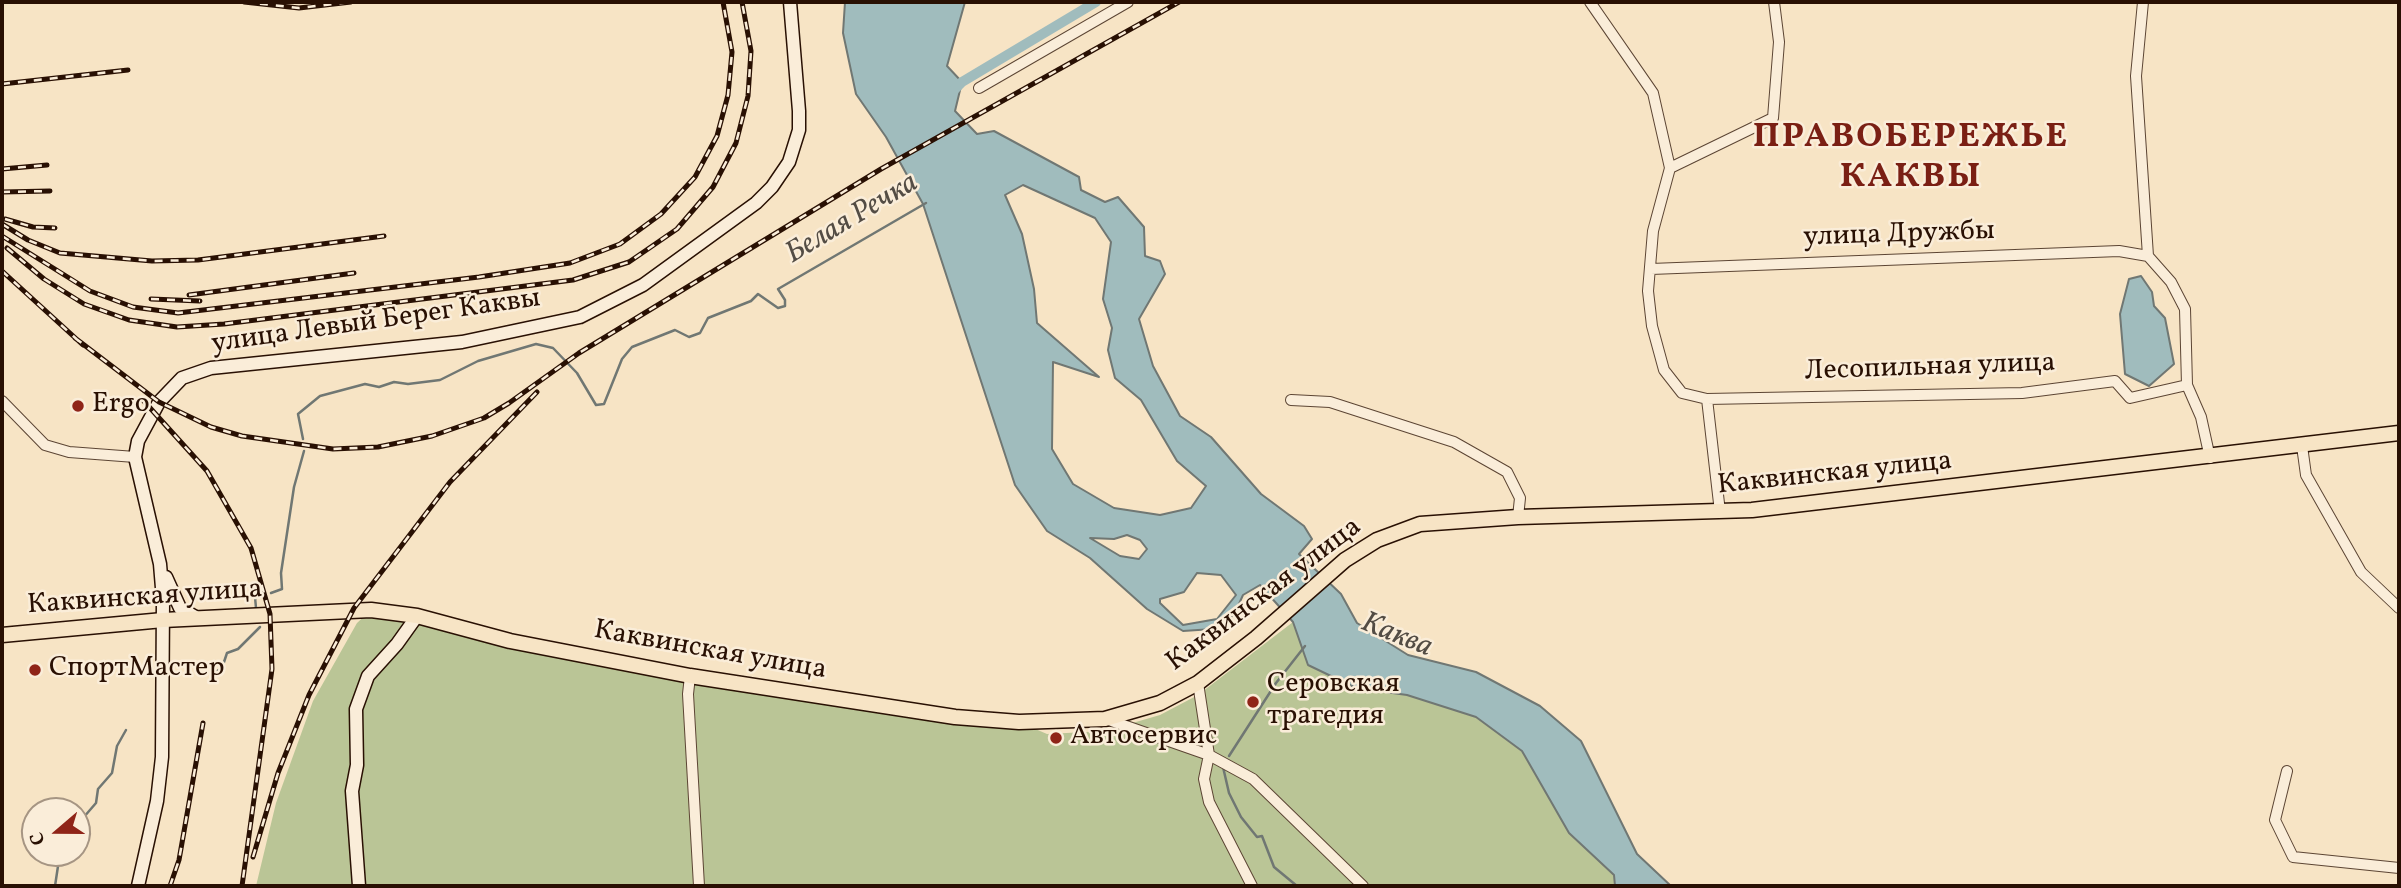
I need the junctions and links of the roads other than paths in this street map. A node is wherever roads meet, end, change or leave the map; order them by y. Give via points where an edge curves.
1 (789, 2) edge
2 (1128, 2) edge
3 (1590, 2) edge
4 (1774, 2) edge
5 (2143, 2) edge
6 (979, 88) dead end
7 (1670, 168) junction
8 (2148, 256) junction
9 (1651, 269) junction
10 (2187, 385) junction
11 (1707, 399) junction
12 (1292, 400) dead end
13 (2, 401) edge
14 (2399, 433) edge
15 (2302, 446) junction
16 (135, 457) junction
17 (2210, 458) junction
18 (1720, 512) junction
19 (1518, 517) junction
20 (160, 564) junction
21 (2397, 602) edge
22 (417, 616) junction
23 (197, 618) junction
24 (163, 620) junction
25 (2, 635) edge
26 (690, 676) junction
27 (1198, 682) junction
28 (1105, 719) junction
29 (1209, 755) junction
30 (2287, 771) dead end
31 (2399, 869) edge
32 (138, 886) edge
33 (359, 886) edge
34 (699, 886) edge
35 (1252, 886) edge
36 (1363, 886) edge

1 - 16 main road, улица Левый Берег Каквы via 799,111 799,130 789,162 756,202 685,256 620,299 563,322 462,342 193,372 174,383 159,402 138,441
2 - 6 street
3 - 7 street via 1653,93
4 - 7 street via 1779,42 1773,118
5 - 8 street via 2136,76
7 - 9 street via 1653,230
8 - 9 street, улица Дружбы via 2119,251
8 - 10 street via 2171,282 2185,309
9 - 11 street via 1651,315 1664,370 1682,393
10 - 11 street, Лесопильная улица via 2130,398 2115,381 2022,393
10 - 17 street via 2201,417
11 - 18 street
12 - 19 street via 1330,402 1454,442 1507,472 1520,498
13 - 16 street via 45,445 69,452
14 - 15 main road, Каквинская улица
15 - 17 main road, Каквинская улица
15 - 21 street via 2306,475 2361,572
16 - 20 main road
17 - 18 main road, Каквинская улица
18 - 19 main road, Каквинская улица
19 - 27 main road, Каквинская улица via 1420,524 1377,540 1345,560
20 - 23 main road via 180,608
20 - 24 main road
22 - 23 main road, Каквинская улица via 354,608
22 - 26 main road, Каквинская улица
22 - 33 main road via 368,676 356,709 357,765 352,791
23 - 24 main road, Каквинская улица
24 - 25 main road, Каквинская улица
24 - 32 main road via 162,757
26 - 28 main road, Каквинская улица via 955,717 1019,722
26 - 34 street
27 - 28 main road, Каквинская улица via 1160,703
27 - 29 street
28 - 29 street
29 - 35 street via 1204,779 1209,802
29 - 36 street via 1253,779
30 - 31 street via 2276,820 2293,857

